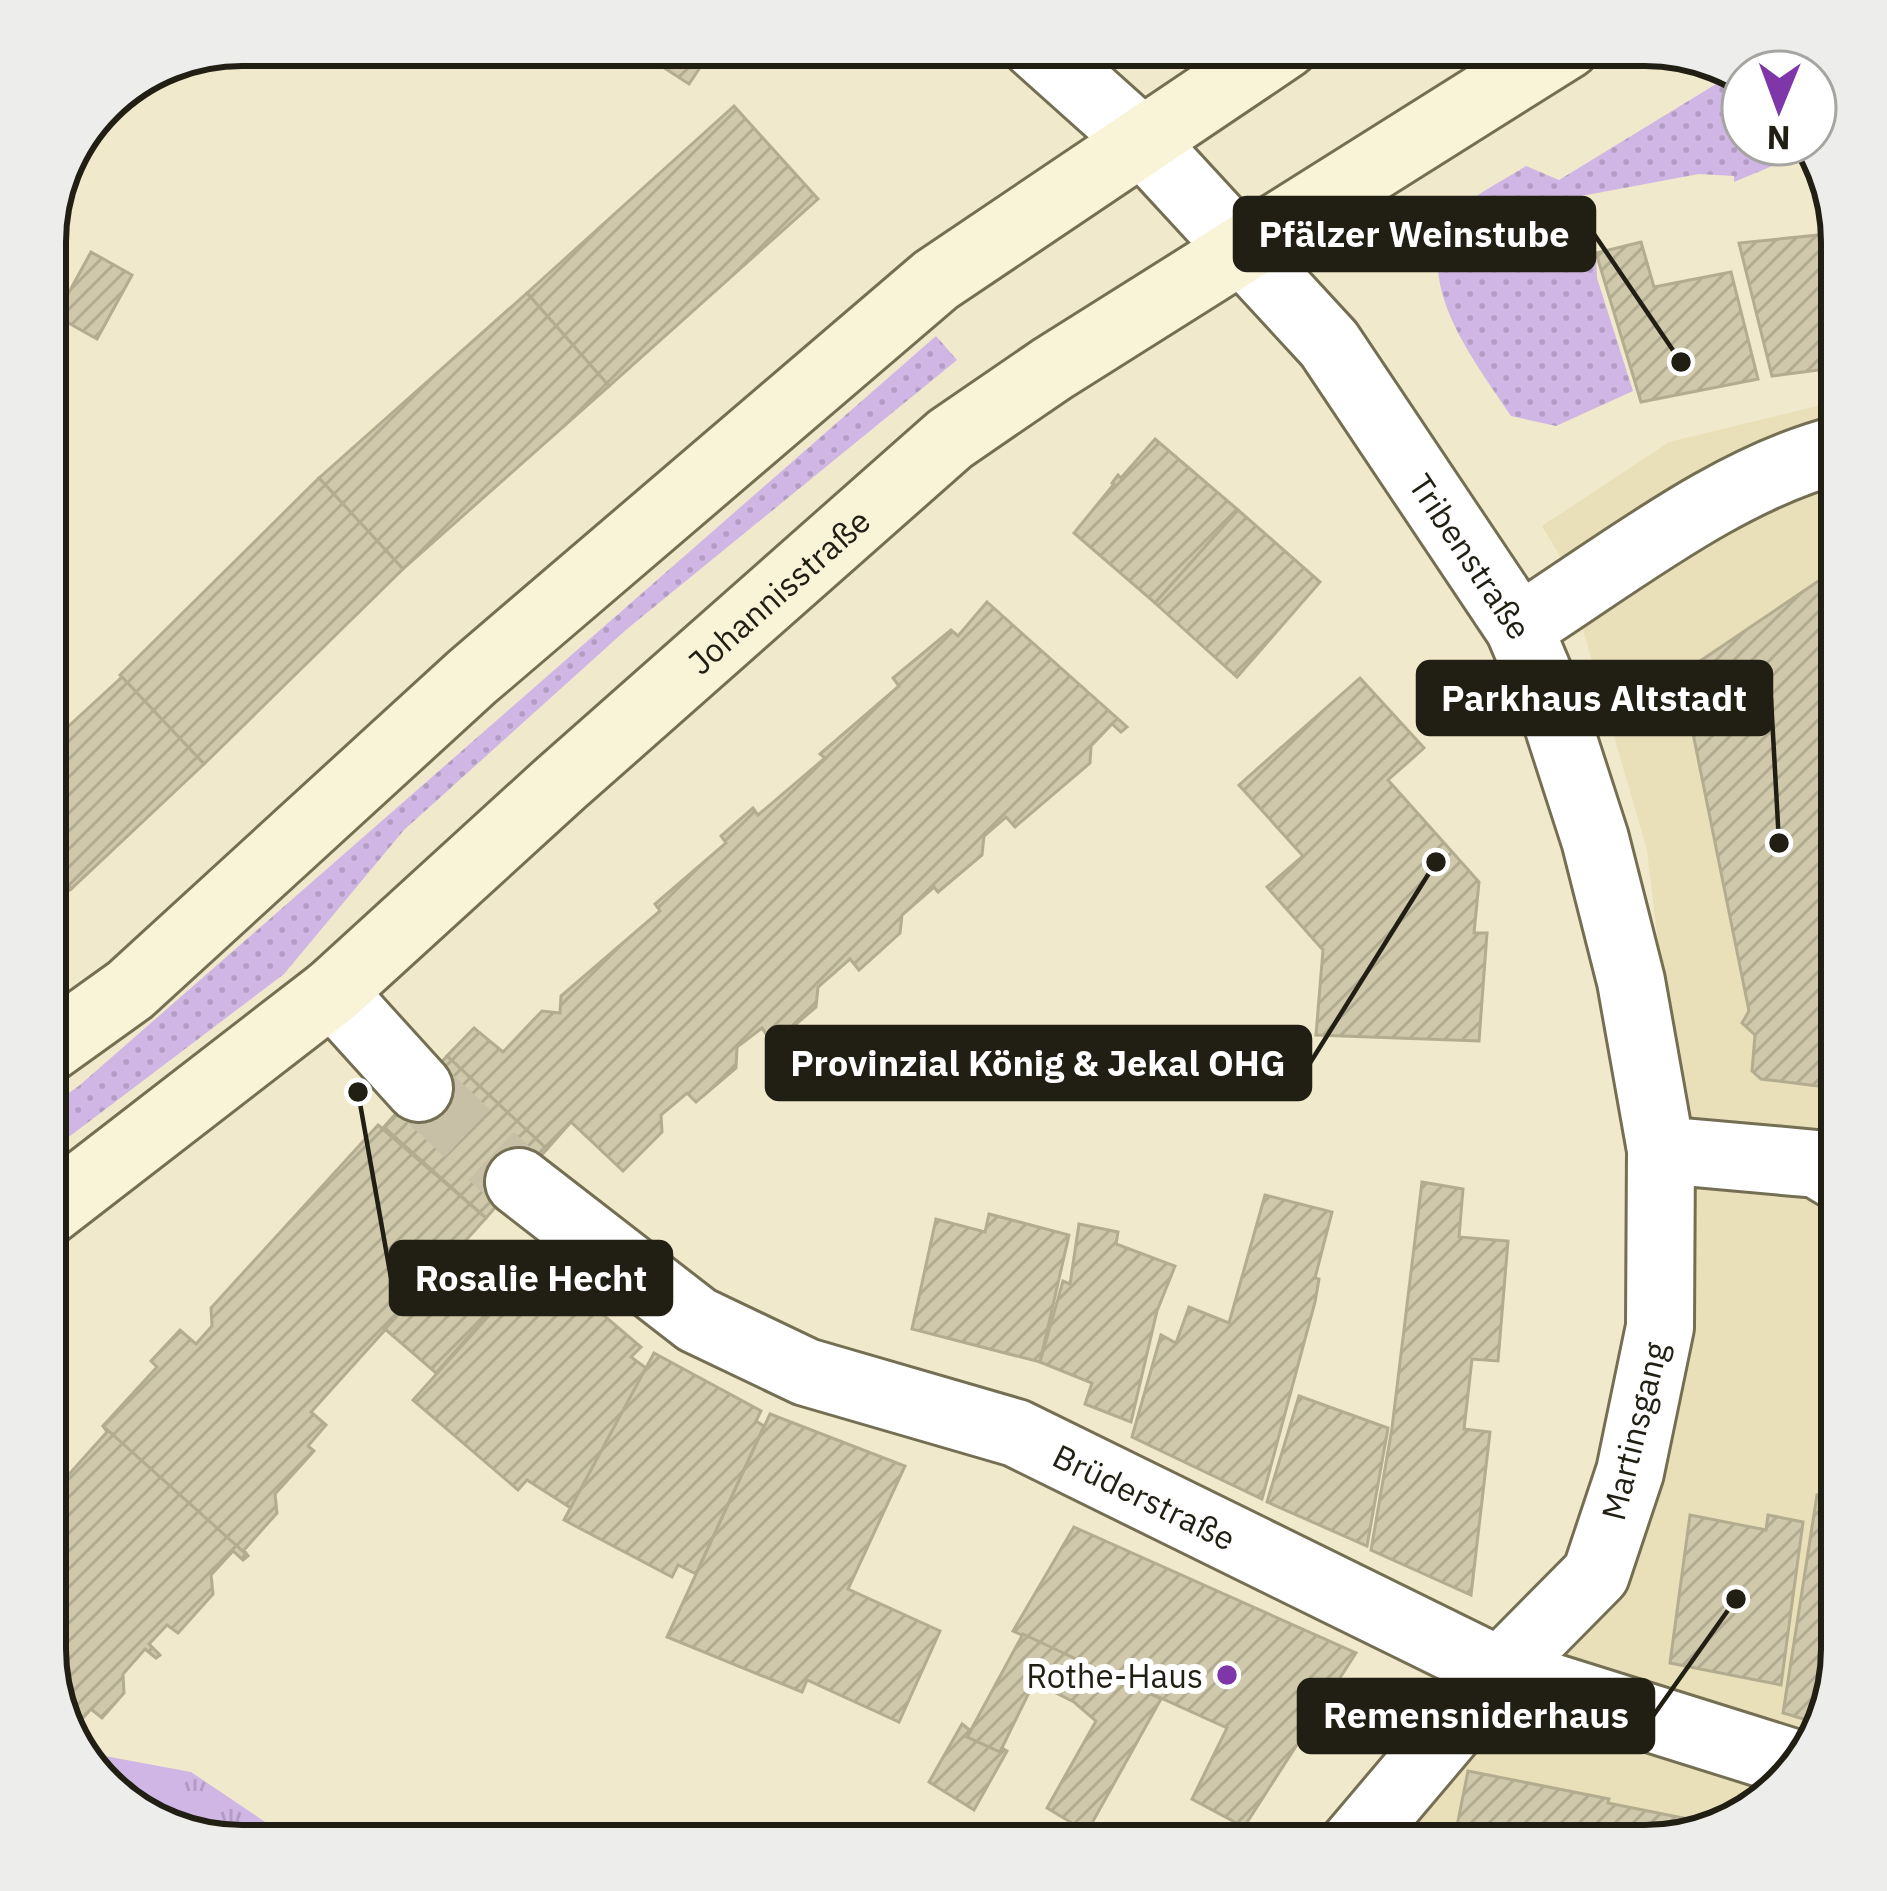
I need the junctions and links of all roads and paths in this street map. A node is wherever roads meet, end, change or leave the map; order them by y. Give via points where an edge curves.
1 (1058, 66) edge
2 (1253, 66) edge
3 (1533, 66) edge
4 (1141, 140) junction
5 (1242, 248) junction
6 (1821, 454) edge
7 (1519, 628) junction
8 (332, 992) junction
9 (66, 1036) edge
10 (419, 1088) tunnel mouth
11 (1661, 1150) junction
12 (1821, 1166) edge
13 (519, 1181) tunnel mouth
14 (66, 1198) edge
15 (1500, 1671) junction
16 (1782, 1759) edge
17 (1370, 1825) edge

1 - 4 street, Tribenstraße
2 - 4 main road
3 - 5 main road, Johannisstraße
4 - 5 street, Tribenstraße
4 - 9 main road via 936,280 472,677 130,990
5 - 7 street, Tribenstraße via 1329,344
5 - 8 main road, Johannisstraße via 950,440
6 - 7 street, Tribenstraße via 1688,520
7 - 11 street, Martinsgang via 1595,839
8 - 10 street
8 - 14 main road, Johannisstraße
11 - 12 street
11 - 15 street, Martinsgang via 1660,1328 1630,1472 1596,1574
13 - 15 street, Brüderstraße via 697,1319 806,1372 1016,1433
15 - 16 street, Brüderstraße
15 - 17 street, Martinsgang

